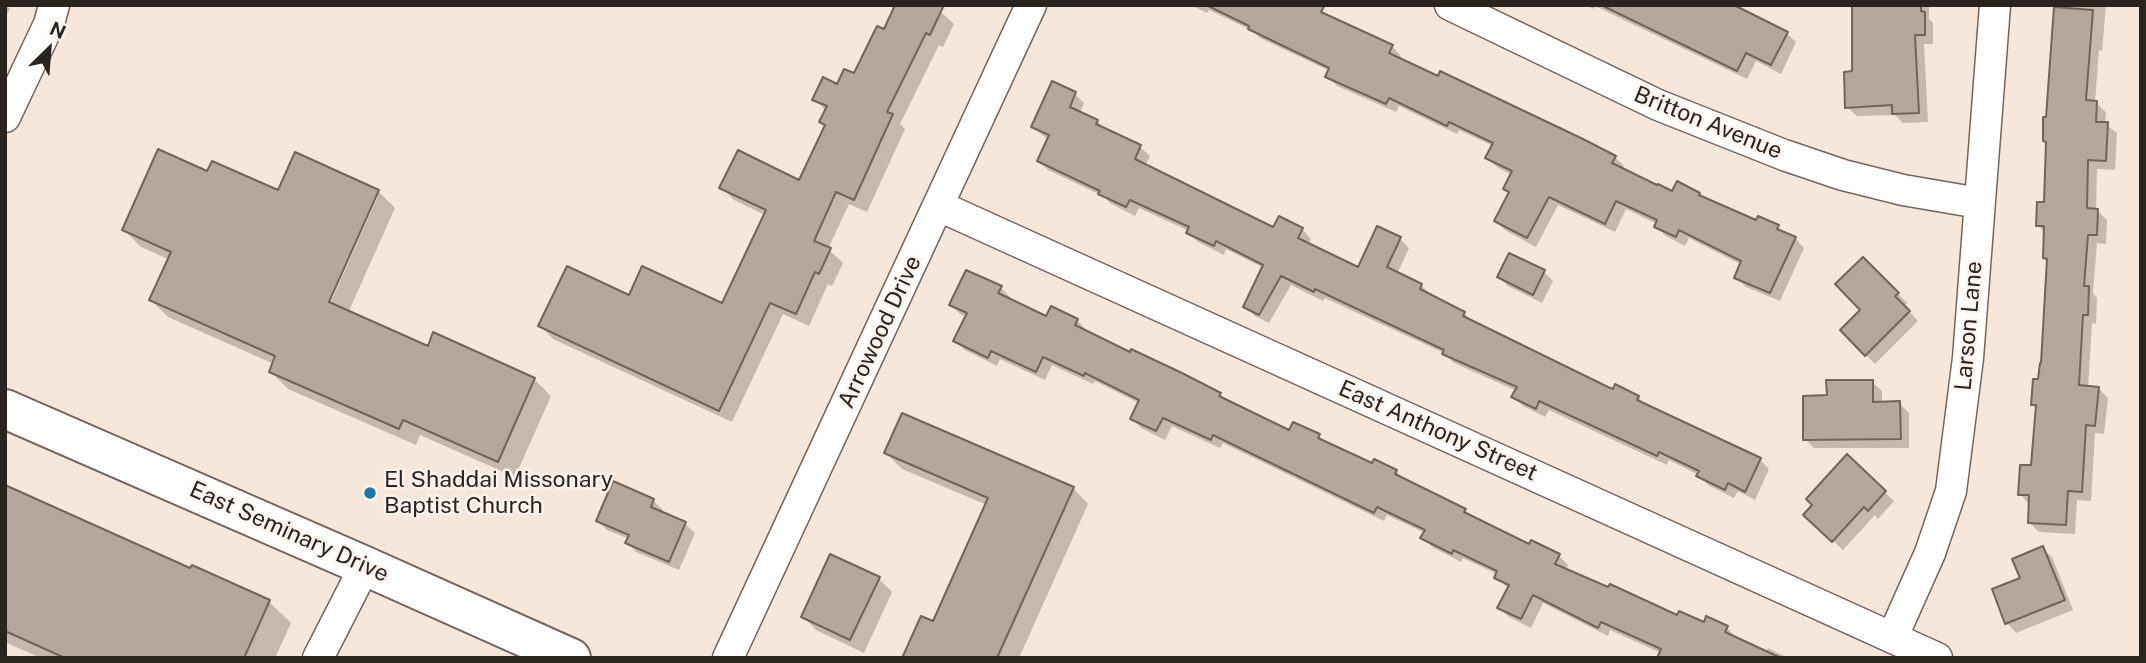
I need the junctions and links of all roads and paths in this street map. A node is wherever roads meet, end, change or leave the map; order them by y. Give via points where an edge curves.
1 (54, 5) edge
2 (1031, 5) edge
3 (1450, 5) edge
4 (1995, 5) edge
5 (5, 117) edge
6 (1979, 203) junction
7 (939, 206) junction
8 (5, 409) edge
9 (365, 565) junction
10 (1893, 636) junction
11 (318, 658) edge
12 (571, 658) edge
13 (729, 658) edge
14 (1937, 658) edge

1 - 5 street
2 - 7 street, Arrowood Drive
3 - 6 street, Britton Avenue via 1658,105 1784,155 1891,187
4 - 6 street, Larson Lane
6 - 10 street, Larson Lane via 1968,358 1951,491
7 - 10 street, East Anthony Street
7 - 13 street, Arrowood Drive
8 - 9 main road, East Seminary Drive
9 - 11 street
9 - 12 main road, East Seminary Drive
10 - 14 street, East Anthony Street

